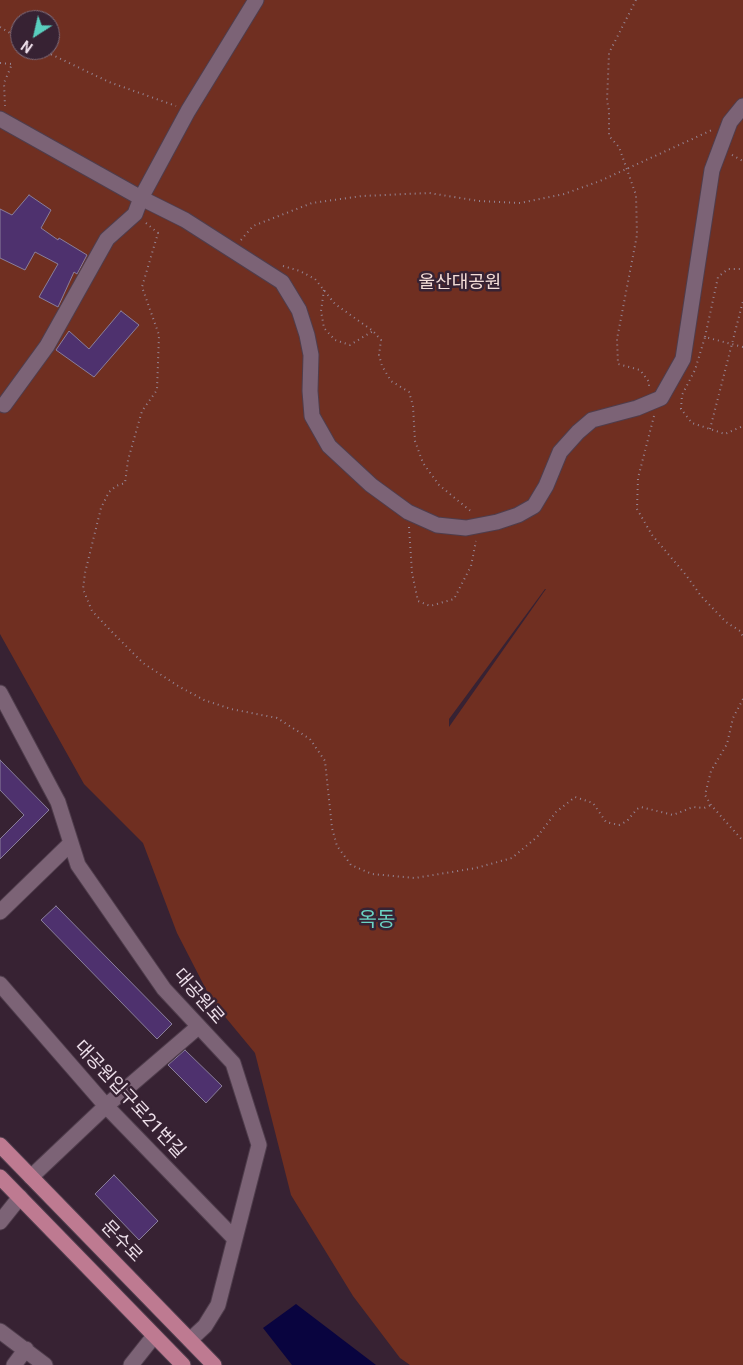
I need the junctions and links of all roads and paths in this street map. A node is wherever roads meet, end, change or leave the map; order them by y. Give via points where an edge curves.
1 (256, 0) edge
2 (636, 0) edge
3 (60, 59) edge
4 (0, 62) edge
5 (743, 106) edge
6 (188, 111) junction
7 (2, 120) edge
8 (730, 122) junction
9 (626, 169) junction
10 (141, 198) junction
11 (135, 214) junction
12 (233, 249) junction
13 (265, 270) junction
14 (743, 270) edge
15 (324, 290) junction
16 (743, 302) edge
17 (373, 331) junction
18 (705, 336) junction
19 (732, 345) junction
20 (743, 347) edge
21 (651, 402) junction
22 (4, 405) dead end
23 (743, 426) edge
24 (710, 429) junction
25 (408, 512) junction
26 (482, 525) junction
27 (743, 637) edge
28 (0, 693) edge
29 (743, 699) edge
30 (711, 805) junction
31 (743, 841) edge
32 (70, 844) junction
33 (0, 912) edge
34 (0, 984) edge
35 (198, 1027) junction
36 (106, 1106) junction
37 (0, 1145) edge
38 (0, 1177) edge
39 (31, 1177) junction
40 (20, 1197) junction
41 (0, 1222) edge
42 (235, 1238) junction
43 (0, 1331) edge
44 (154, 1336) junction
45 (190, 1340) junction
46 (26, 1349) junction
47 (14, 1365) edge
48 (45, 1365) edge
49 (131, 1365) edge
50 (182, 1365) edge
51 (214, 1365) edge

1 - 6 street
2 - 9 path via 607,60 609,136 619,147
3 - 6 path via 109,82
4 - 7 path via 12,64 4,83
5 - 8 street
6 - 10 street
7 - 10 street
8 - 9 path
8 - 21 street via 712,170 683,359 661,398
9 - 12 path via 564,194 520,203 429,194 362,196 312,203 254,226
9 - 21 path via 635,189 637,236 617,339 618,364 640,370 649,382
10 - 11 street
10 - 12 street
11 - 22 street via 107,239 47,346
11 - 30 path via 158,233 142,287 159,335 158,390 142,411 125,483 109,492 101,508 83,589 92,611 115,635 143,663 204,700 277,718 310,739 325,761 337,846 351,865 372,874 414,878 476,868 512,858 537,837 556,812 576,797 593,803 606,822 619,825 641,807 673,815 693,807
12 - 13 street
13 - 15 path via 282,266 300,271
13 - 25 street via 282,282 299,310 311,356 312,416 329,446 364,479
14 - 18 path via 728,269 718,277
15 - 17 path via 335,304
15 - 17 path via 324,328 335,340 350,344
16 - 19 path
17 - 26 path via 381,340 379,355 391,381 410,392 414,406 415,441 423,463 439,485
18 - 19 path
18 - 24 path via 695,370 682,395 681,409 692,423
19 - 20 path
19 - 24 path
21 - 26 street via 592,420 560,452 534,506 518,515
21 - 27 path via 655,418 638,478 637,509 652,535 701,596
23 - 24 path via 726,434
25 - 26 street via 437,525 466,528
25 - 26 path via 411,564 418,601 430,606 454,599 472,566
28 - 32 street, 대공원로 via 58,802
29 - 30 path via 733,718 727,744 706,783 705,794
30 - 31 path
32 - 33 street
32 - 35 street, 대공원로 via 78,865 153,973
34 - 36 street, 대공원입구로21번길
35 - 36 street
35 - 42 street, 대공원로 via 233,1063 259,1145
36 - 39 street
36 - 42 street, 대공원입구로21번길
37 - 39 main road, 문수로
38 - 40 main road
39 - 45 main road, 문수로
40 - 41 street
40 - 44 main road
42 - 45 street, 대공원로 via 218,1305 205,1326
43 - 46 street
44 - 49 street
44 - 50 main road
45 - 51 main road, 문수로
46 - 47 street
46 - 48 street

